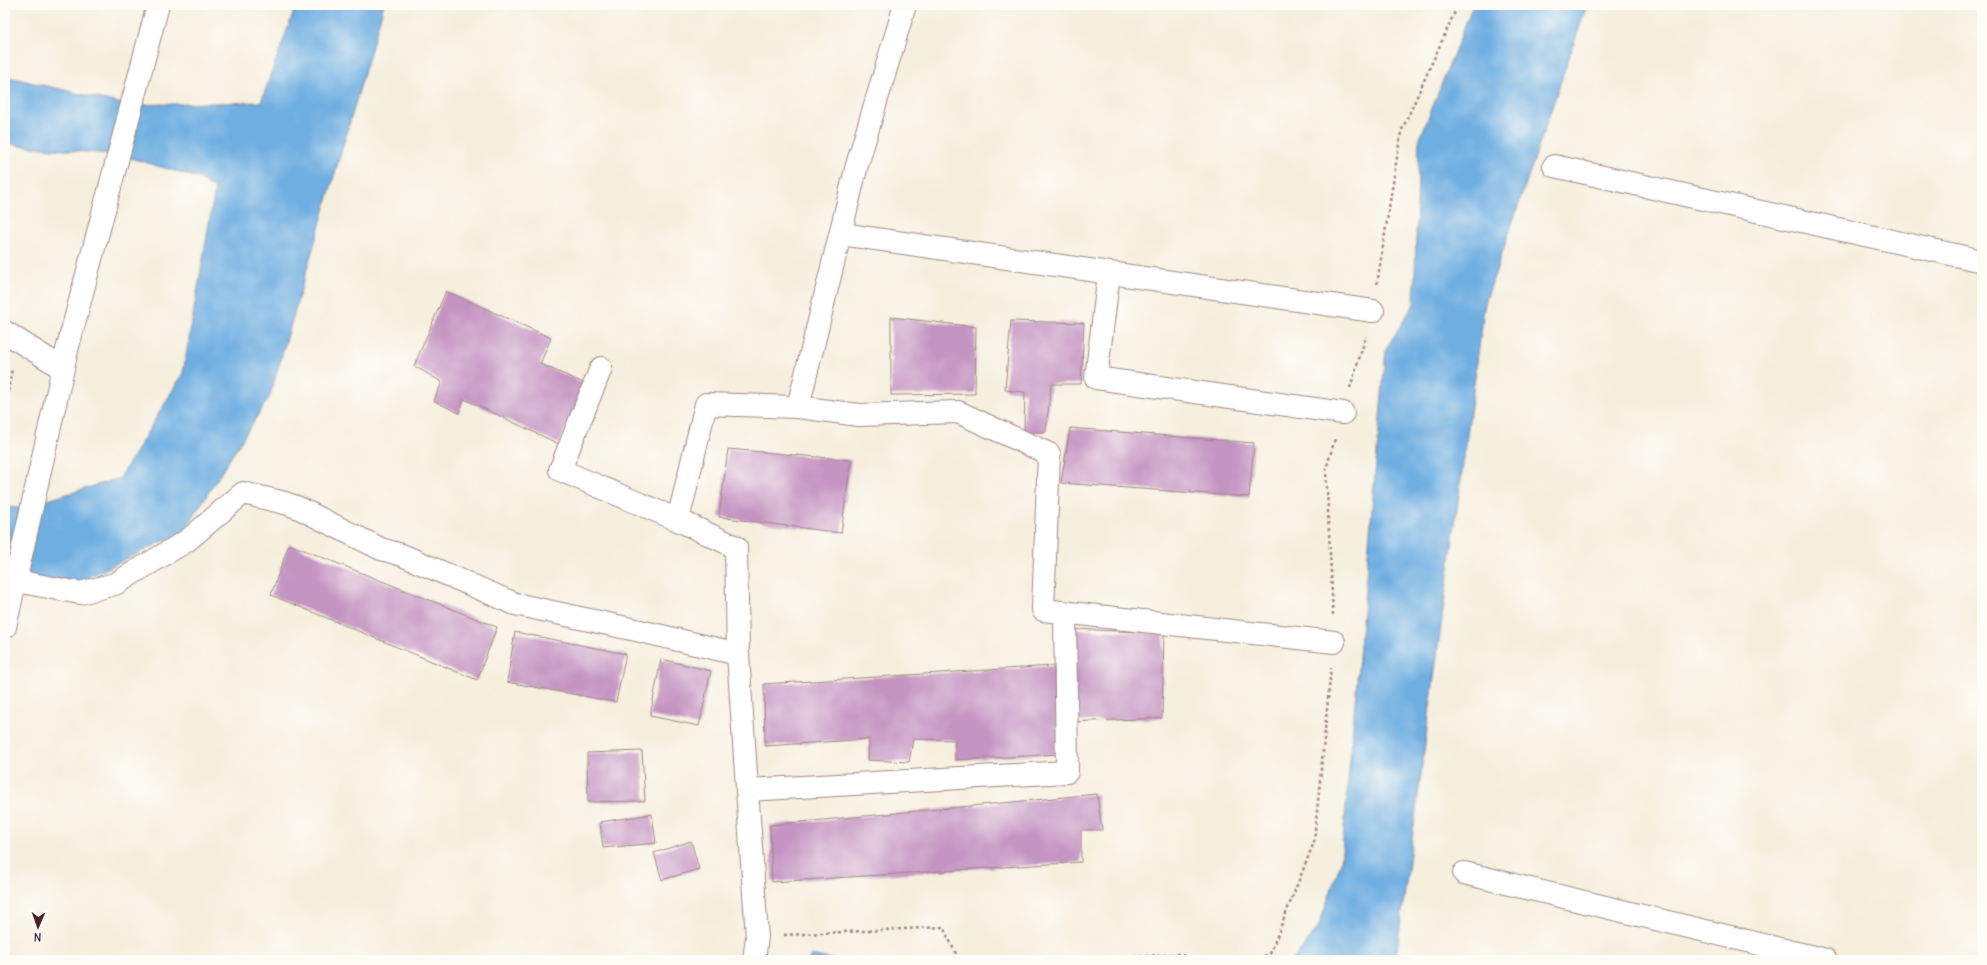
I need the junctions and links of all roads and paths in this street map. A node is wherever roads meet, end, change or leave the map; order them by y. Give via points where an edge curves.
1 (158, 5) edge
2 (905, 5) edge
3 (1458, 5) edge
4 (1554, 166) dead end
5 (842, 234) junction
6 (1982, 261) edge
7 (1109, 273) junction
8 (1373, 310) junction
9 (11, 336) edge
10 (62, 368) junction
11 (600, 368) dead end
12 (798, 407) junction
13 (5, 409) edge
14 (1342, 413) junction
15 (678, 520) junction
16 (16, 581) junction
17 (1065, 613) junction
18 (5, 627) edge
19 (1334, 642) junction
20 (738, 654) junction
21 (747, 790) junction
22 (1464, 872) dead end
23 (757, 937) junction
24 (754, 960) edge
25 (959, 960) edge
26 (1092, 960) edge
27 (1197, 960) edge
28 (1253, 960) edge
29 (1826, 960) edge

1 - 10 street
2 - 5 street via 857,164
3 - 8 path via 1400,132
4 - 6 street
5 - 7 street
5 - 12 street
7 - 8 street
7 - 14 street via 1096,378
8 - 14 path
9 - 10 street
9 - 13 path
10 - 16 street
11 - 15 street via 560,470
12 - 15 street via 706,404
12 - 17 street via 859,414 958,412 1049,454 1043,610
14 - 19 path via 1326,469
15 - 20 street via 736,547
16 - 18 street
16 - 20 street via 80,593 115,584 188,540 243,493 299,508 381,549 402,554 515,604
17 - 19 street
17 - 21 street via 1066,772
19 - 28 path via 1314,842 1270,954
20 - 21 street
21 - 23 street
22 - 29 street
23 - 24 street
23 - 25 path via 943,927
26 - 27 path via 1178,954

